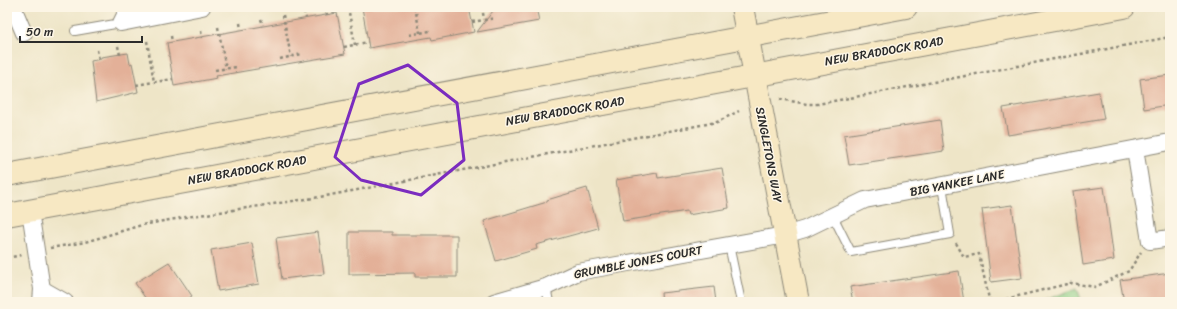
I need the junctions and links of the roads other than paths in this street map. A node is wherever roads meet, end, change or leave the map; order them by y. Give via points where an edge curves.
1 (12, 7) edge
2 (129, 7) edge
3 (202, 7) edge
4 (742, 7) edge
5 (906, 7) edge
6 (1124, 7) edge
7 (121, 23) junction
8 (75, 30) dead end
9 (24, 33) dead end
10 (748, 36) junction
11 (753, 76) junction
12 (1170, 142) edge
13 (1134, 149) junction
14 (7, 175) edge
15 (942, 186) junction
16 (30, 210) junction
17 (7, 215) edge
18 (833, 216) junction
19 (785, 235) junction
20 (1170, 238) edge
21 (729, 245) junction
22 (548, 294) edge
23 (42, 296) edge
24 (65, 302) edge
25 (494, 302) edge
26 (741, 302) edge
27 (798, 302) edge

1 - 9 street
2 - 7 street
3 - 7 street
4 - 10 main road, SINGLETONS WAY
5 - 10 main road
6 - 11 main road, NEW BRADDOCK ROAD
7 - 8 lane
10 - 11 main road, SINGLETONS WAY
10 - 14 main road
11 - 16 main road, NEW BRADDOCK ROAD
11 - 19 main road, SINGLETONS WAY
12 - 13 street, BIG YANKEE LANE
13 - 15 street, BIG YANKEE LANE
13 - 20 street via 1149,239 1150,241
15 - 18 street, BIG YANKEE LANE via 865,200
15 - 18 lane via 950,234 851,252
16 - 17 main road, NEW BRADDOCK ROAD
16 - 23 street
18 - 19 street, BIG YANKEE LANE
19 - 21 street, GRUMBLE JONES COURT
19 - 27 main road, SINGLETONS WAY
21 - 22 street, GRUMBLE JONES COURT via 578,272
21 - 26 lane
22 - 25 street, GRUMBLE JONES COURT
23 - 24 street

